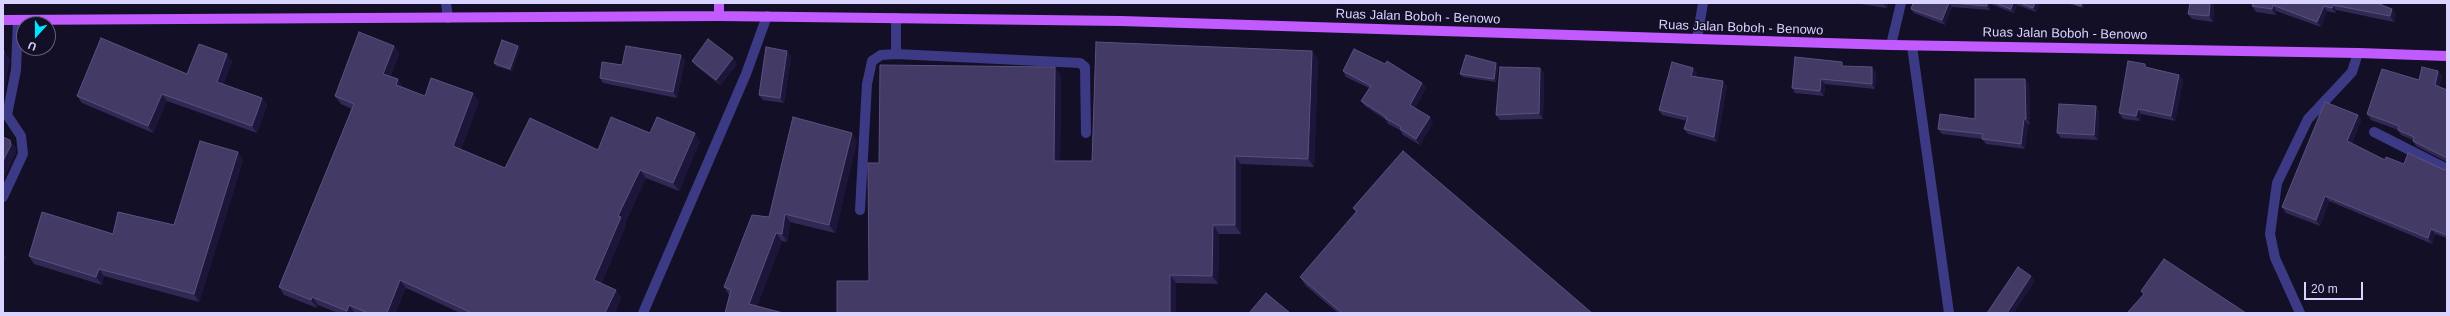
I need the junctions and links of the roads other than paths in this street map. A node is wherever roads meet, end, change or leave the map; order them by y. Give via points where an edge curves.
1 (446, 3) edge
2 (719, 3) edge
3 (1703, 3) edge
4 (1901, 3) edge
5 (719, 16) junction
6 (767, 16) junction
7 (448, 18) junction
8 (896, 18) junction
9 (3, 20) edge
10 (16, 20) edge
11 (56, 20) edge
12 (1697, 39) junction
13 (1892, 45) junction
14 (1912, 46) junction
15 (2358, 53) junction
16 (896, 54) junction
17 (17, 56) edge
18 (2447, 56) edge
19 (2374, 132) dead end
20 (1086, 133) dead end
21 (2447, 169) edge
22 (3, 197) edge
23 (860, 210) dead end
24 (643, 313) edge
25 (1949, 313) edge
26 (2300, 313) edge

1 - 7 street
2 - 5 main road
3 - 12 street
4 - 13 street
5 - 6 main road, Ruas Jalan Boboh - Benowo
5 - 7 main road, Ruas Jalan Boboh - Benowo
6 - 8 main road, Ruas Jalan Boboh - Benowo
6 - 24 street via 746,74
7 - 11 main road, Ruas Jalan Boboh - Benowo
8 - 12 main road, Ruas Jalan Boboh - Benowo via 1121,21
8 - 16 street
9 - 10 main road, Ruas Jalan Boboh - Benowo
12 - 13 main road, Ruas Jalan Boboh - Benowo
13 - 14 main road, Ruas Jalan Boboh - Benowo
14 - 15 main road, Ruas Jalan Boboh - Benowo
14 - 25 street
15 - 18 main road, Ruas Jalan Boboh - Benowo
15 - 26 street via 2352,72 2308,119 2277,183 2270,234 2275,258
16 - 20 street via 1080,63 1084,67
16 - 23 street via 881,55 872,61 867,84
17 - 22 street via 7,115 21,136 23,154
19 - 21 street

